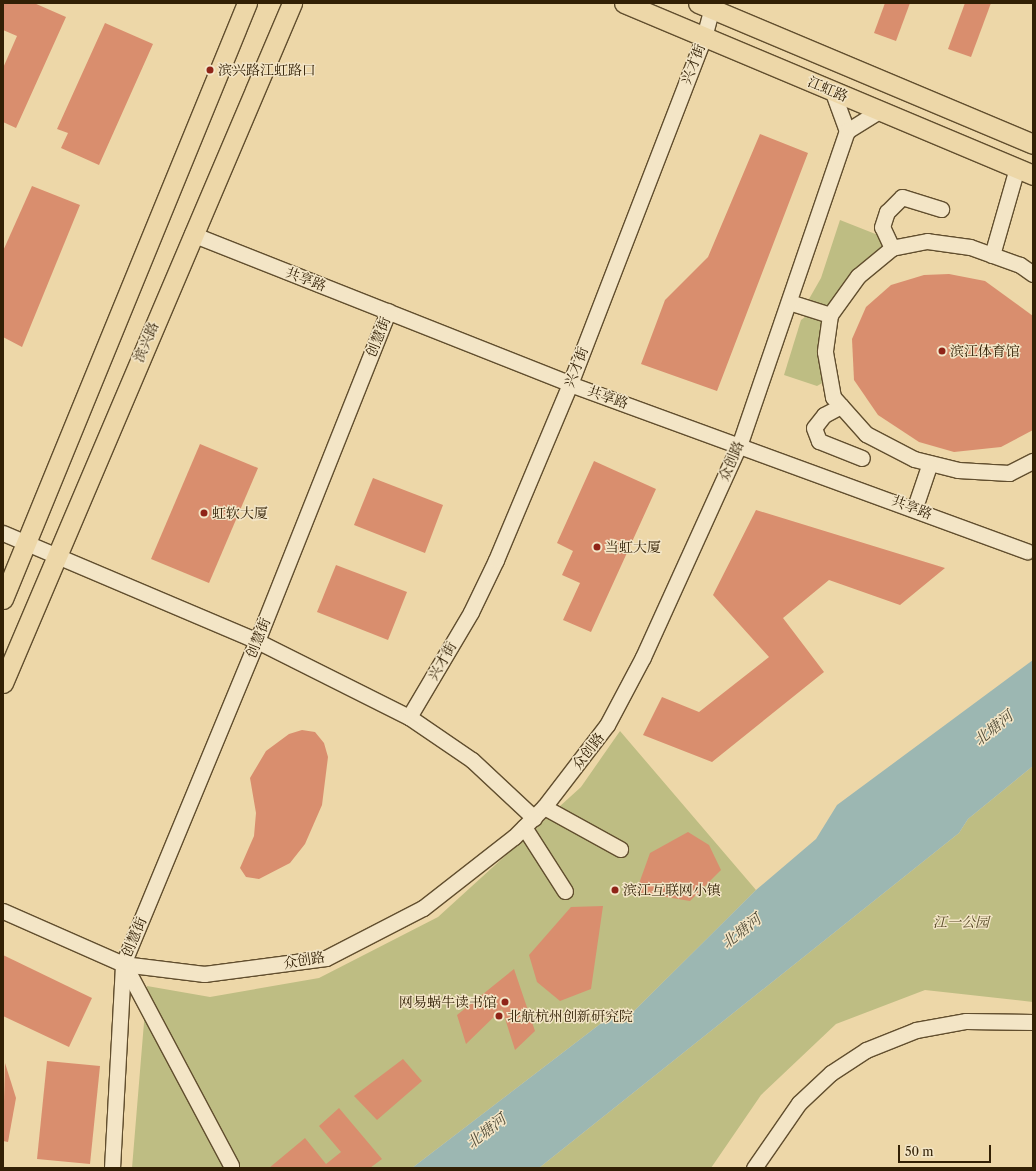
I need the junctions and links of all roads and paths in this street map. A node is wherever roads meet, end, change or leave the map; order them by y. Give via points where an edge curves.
1 (247, 3) edge
2 (292, 3) edge
3 (624, 3) edge
4 (708, 5) edge
5 (704, 37) junction
6 (832, 90) junction
7 (879, 110) junction
8 (847, 131) junction
9 (1033, 144) edge
10 (1025, 172) edge
11 (941, 209) dead end
12 (192, 234) junction
13 (892, 248) junction
14 (992, 255) junction
15 (1033, 274) edge
16 (789, 302) junction
17 (388, 311) junction
18 (830, 315) junction
19 (570, 384) junction
20 (841, 406) junction
21 (740, 443) junction
22 (862, 458) dead end
23 (1033, 461) edge
24 (930, 463) junction
25 (915, 507) junction
26 (3, 532) edge
27 (26, 541) junction
28 (1027, 551) dead end
29 (56, 553) junction
30 (3, 598) edge
31 (257, 642) junction
32 (3, 683) edge
33 (409, 717) junction
34 (544, 807) junction
35 (529, 822) junction
36 (620, 849) dead end
37 (565, 891) dead end
38 (3, 911) edge
39 (123, 964) junction
40 (1033, 1022) edge
41 (231, 1165) dead end
42 (112, 1168) edge
43 (754, 1168) edge

1 - 27 main road
2 - 12 main road, 滨兴路
3 - 5 main road, 江虹路
4 - 5 street, 兴才街
4 - 9 main road
5 - 6 main road, 江虹路
5 - 19 street, 兴才街
6 - 7 main road, 江虹路
6 - 8 street
7 - 8 street
7 - 10 main road, 江虹路
8 - 16 street, 众创路
10 - 14 street
11 - 13 street via 902,197 887,212 882,227
12 - 17 street, 共享路
12 - 29 main road, 滨兴路
13 - 14 street via 927,241 970,247
13 - 18 street via 858,276
14 - 15 street
16 - 18 street
16 - 21 street, 众创路
17 - 19 street, 共享路
17 - 31 street, 创慧街
18 - 20 street via 825,352 833,397
19 - 21 street, 共享路
19 - 33 street, 兴才街 via 493,567 471,612
20 - 22 street via 824,415 814,428 819,441
20 - 24 street via 866,434 914,459
21 - 25 street, 共享路
21 - 34 street, 众创路 via 690,556 607,725
23 - 24 street via 1009,473 958,470
24 - 25 street
25 - 28 street, 共享路
26 - 27 street
27 - 29 street
27 - 30 main road
29 - 31 street
29 - 32 main road, 滨兴路
31 - 33 street
31 - 39 street, 创慧街
33 - 35 street via 472,760
34 - 35 street, 众创路
34 - 36 street
35 - 37 street
35 - 39 street, 众创路 via 423,908 326,958 204,974
38 - 39 street, 众创路
39 - 41 street
39 - 42 street, 创慧街
40 - 43 street via 966,1020 916,1030 866,1050 831,1073 799,1103

